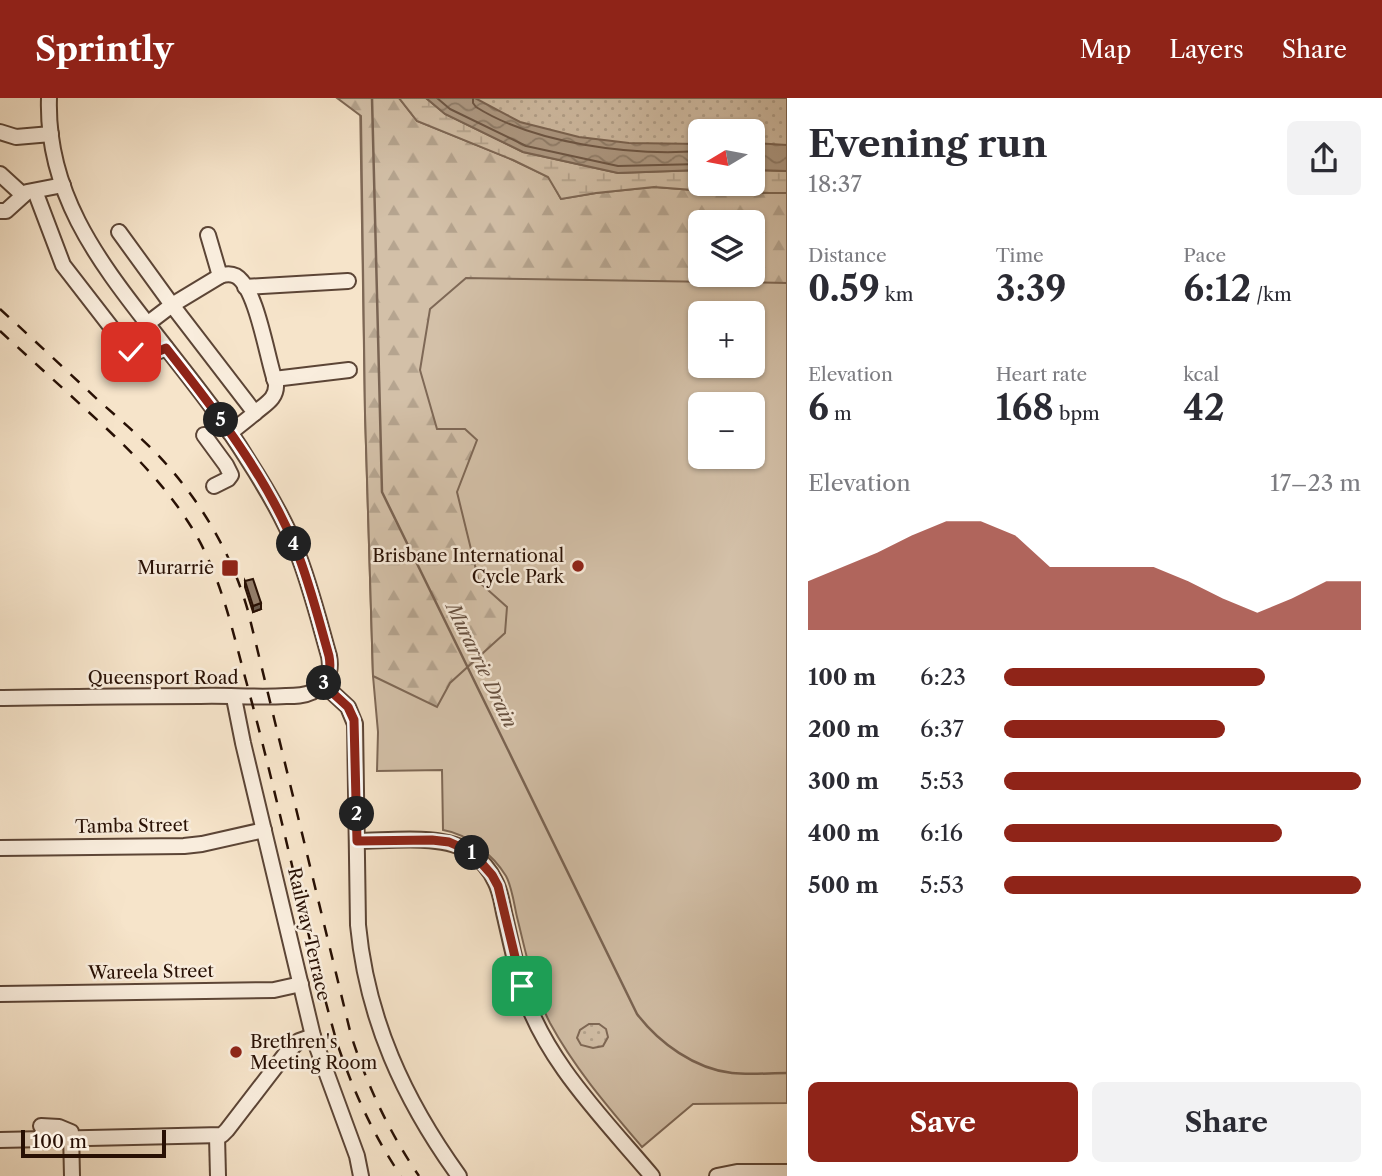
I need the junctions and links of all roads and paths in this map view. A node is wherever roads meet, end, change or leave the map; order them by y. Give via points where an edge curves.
1 (49, 98) edge
2 (0, 132) edge
3 (51, 134) junction
4 (0, 174) edge
5 (63, 185) junction
6 (29, 193) junction
7 (0, 211) edge
8 (119, 232) dead end
9 (208, 234) dead end
10 (220, 276) junction
11 (348, 281) dead end
12 (244, 287) junction
13 (172, 305) junction
14 (147, 324) junction
15 (166, 348) junction
16 (349, 370) dead end
17 (274, 379) junction
18 (255, 413) junction
19 (230, 433) junction
20 (204, 435) dead end
21 (214, 486) dead end
22 (323, 684) junction
23 (0, 698) edge
24 (234, 698) junction
25 (264, 830) junction
26 (357, 841) junction
27 (0, 848) edge
28 (301, 984) junction
29 (0, 994) edge
30 (313, 1036) junction
31 (41, 1126) dead end
32 (217, 1136) junction
33 (72, 1139) junction
34 (0, 1140) edge
35 (787, 1172) edge
36 (72, 1176) edge
37 (218, 1176) edge
38 (361, 1176) edge
39 (459, 1176) edge
40 (652, 1176) edge
41 (717, 1176) edge

1 - 3 street
2 - 3 street via 16,137
3 - 5 street
4 - 6 street
5 - 6 street
5 - 14 street via 94,252
6 - 7 street
6 - 15 street via 63,265 128,349 145,355
8 - 13 street
9 - 10 street
10 - 12 street via 233,274
10 - 13 street
11 - 12 street
12 - 17 street via 253,300
13 - 14 street
13 - 18 street
14 - 15 street
15 - 19 street
16 - 17 street
17 - 18 street via 274,398
18 - 19 street
19 - 22 street via 276,507 303,565 330,661
20 - 21 street via 231,475
22 - 24 street, Queensport Road via 303,695
22 - 26 street via 348,707 354,720
23 - 24 street, Queensport Road
24 - 25 street, Railway Terrace
25 - 27 street, Tamba Street via 184,846
25 - 28 street, Railway Terrace
26 - 39 street via 359,941 377,1017 405,1091
26 - 40 street via 449,842 471,852 487,868 498,886 526,1001 542,1035 583,1094
28 - 29 street, Wareela Street via 274,990
28 - 30 street, Railway Terrace
30 - 32 street via 287,1052 227,1130
30 - 38 street, Railway Terrace
31 - 33 street via 71,1132
32 - 33 street
32 - 37 street
33 - 34 street
33 - 36 street
35 - 41 street

